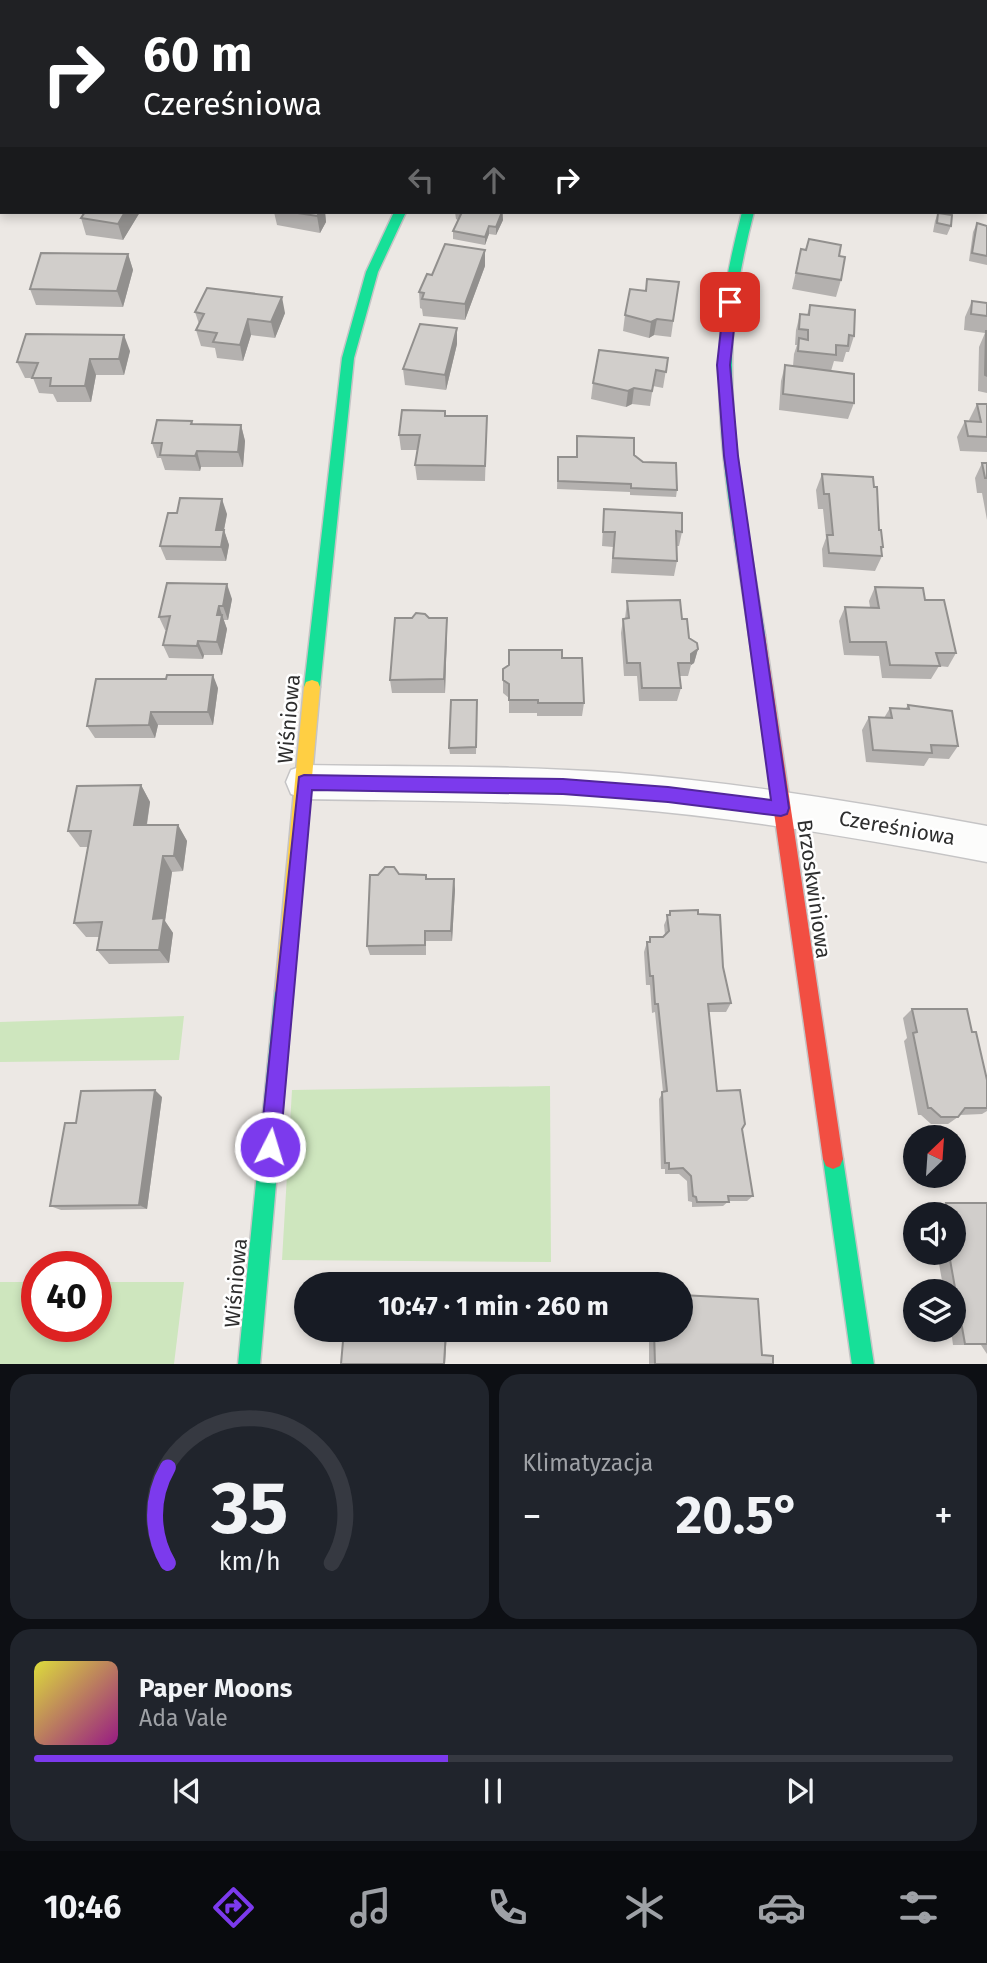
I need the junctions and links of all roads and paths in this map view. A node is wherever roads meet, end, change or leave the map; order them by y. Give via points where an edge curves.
1 (399, 214) edge
2 (747, 214) edge
3 (304, 782) junction
4 (781, 808) junction
5 (987, 844) edge
6 (249, 1364) edge
7 (863, 1364) edge

1 - 3 street, Wiśniowa via 372,272 348,358
2 - 4 street, Brzoskwiniowa via 740,233 724,365 731,456
3 - 4 street, Czereśniowa via 563,787
3 - 6 street, Wiśniowa
4 - 5 street, Czereśniowa
4 - 7 street, Brzoskwiniowa

